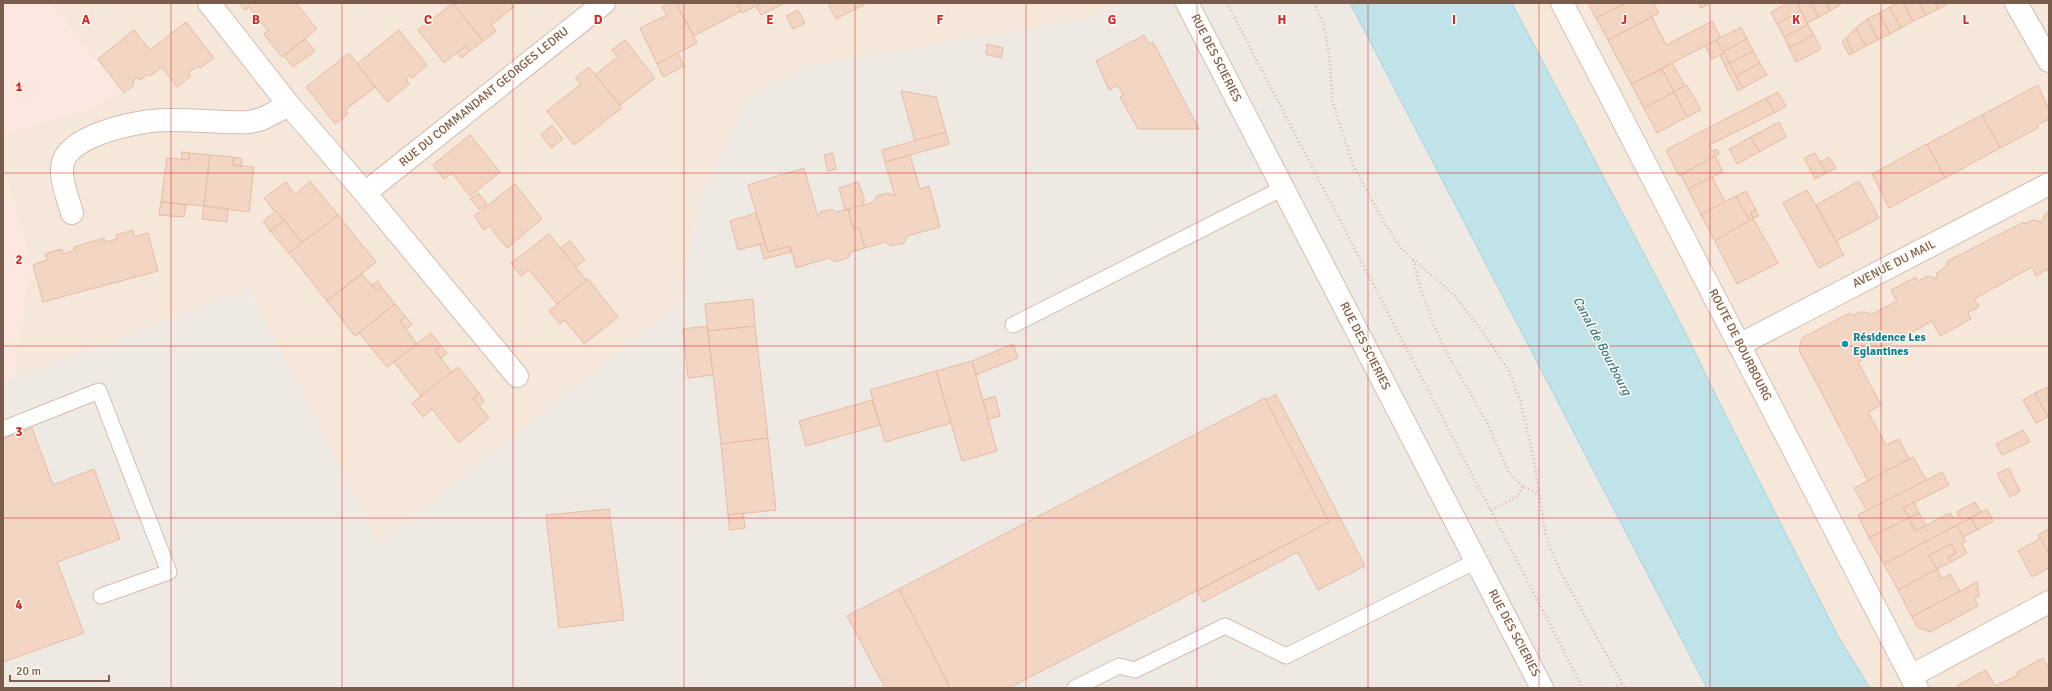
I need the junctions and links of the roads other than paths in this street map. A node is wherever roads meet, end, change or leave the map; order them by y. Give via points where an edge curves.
1 (209, 3) edge
2 (604, 3) edge
3 (1187, 3) edge
4 (1562, 3) edge
5 (2016, 3) edge
6 (2049, 61) edge
7 (288, 105) junction
8 (2049, 184) edge
9 (1283, 188) junction
10 (365, 193) junction
11 (72, 213) dead end
12 (1013, 325) dead end
13 (1739, 344) junction
14 (517, 376) dead end
15 (3, 429) edge
16 (1476, 561) junction
17 (101, 596) dead end
18 (2049, 602) edge
19 (1914, 682) edge
20 (1075, 688) edge
21 (1542, 688) edge

1 - 7 street
2 - 10 street, RUE DU COMMANDANT GEORGES LEDRU
3 - 9 street, RUE DES SCIERIES
4 - 13 street, ROUTE DE BOURBOURG
5 - 6 street
7 - 10 street
7 - 11 street via 262,119 249,122 152,121 85,140 71,150 63,162 63,181
8 - 13 street, AVENUE DU MAIL
9 - 12 lane
9 - 16 street, RUE DES SCIERIES
10 - 14 street
13 - 19 street, ROUTE DE BOURBOURG
15 - 17 lane via 98,392 169,572
16 - 20 lane via 1286,656 1225,626 1135,670 1119,666
16 - 21 street, RUE DES SCIERIES
18 - 19 street

